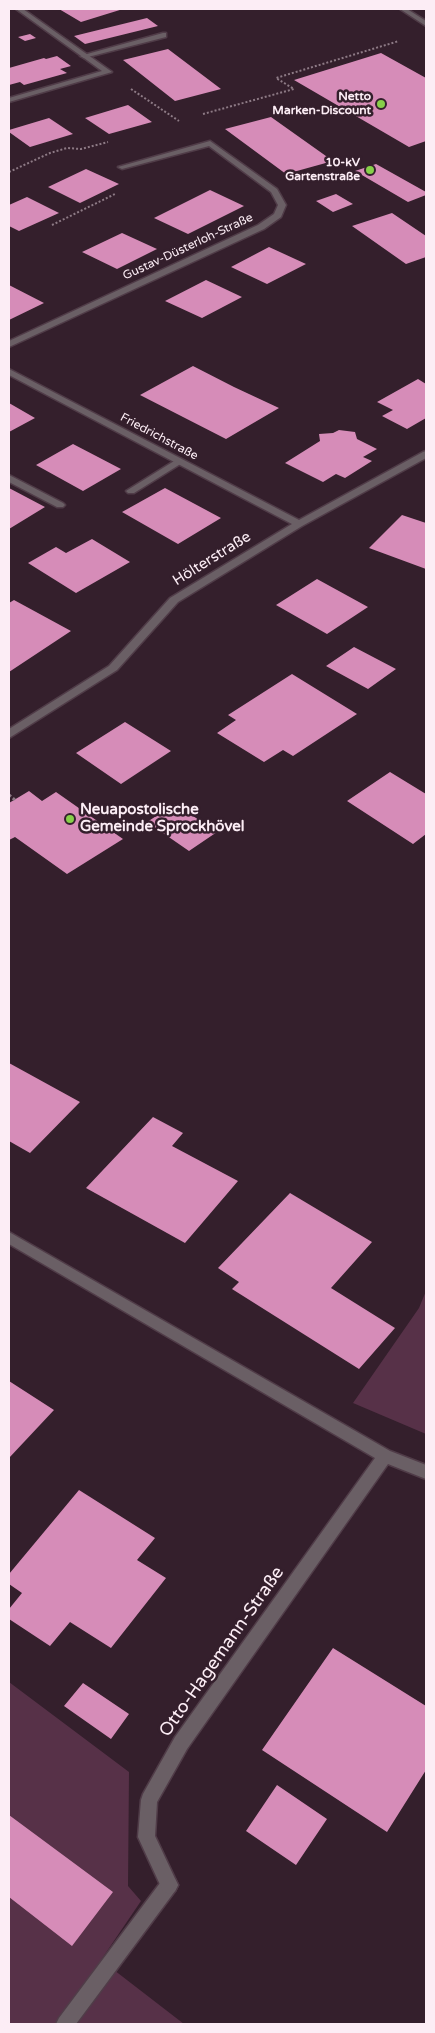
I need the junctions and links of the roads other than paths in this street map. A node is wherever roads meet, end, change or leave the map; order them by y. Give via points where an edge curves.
1 (19, 9) edge
2 (403, 9) edge
3 (426, 24) edge
4 (163, 35) dead end
5 (84, 56) junction
6 (9, 100) edge
7 (122, 167) road end
8 (9, 344) edge
9 (9, 372) edge
10 (426, 454) edge
11 (179, 461) junction
12 (9, 478) edge
13 (131, 490) dead end
14 (60, 505) dead end
15 (299, 524) junction
16 (9, 734) edge
17 (9, 1237) edge
18 (385, 1456) junction
19 (426, 1472) edge
20 (65, 2024) edge

1 - 5 street
2 - 3 street
4 - 5 street
5 - 6 street via 108,72
7 - 8 street, Gustav-Düsterloh-Straße via 210,143 274,191 282,205 278,215 262,226
9 - 11 street, Friedrichstraße
10 - 15 street, Hölterstraße
11 - 13 street
11 - 15 street, Friedrichstraße
12 - 14 street
15 - 16 street, Hölterstraße via 174,600 113,668
17 - 18 street
18 - 19 street
18 - 20 street, Otto-Hagemann-Straße via 182,1742 149,1800 146,1837 169,1886

